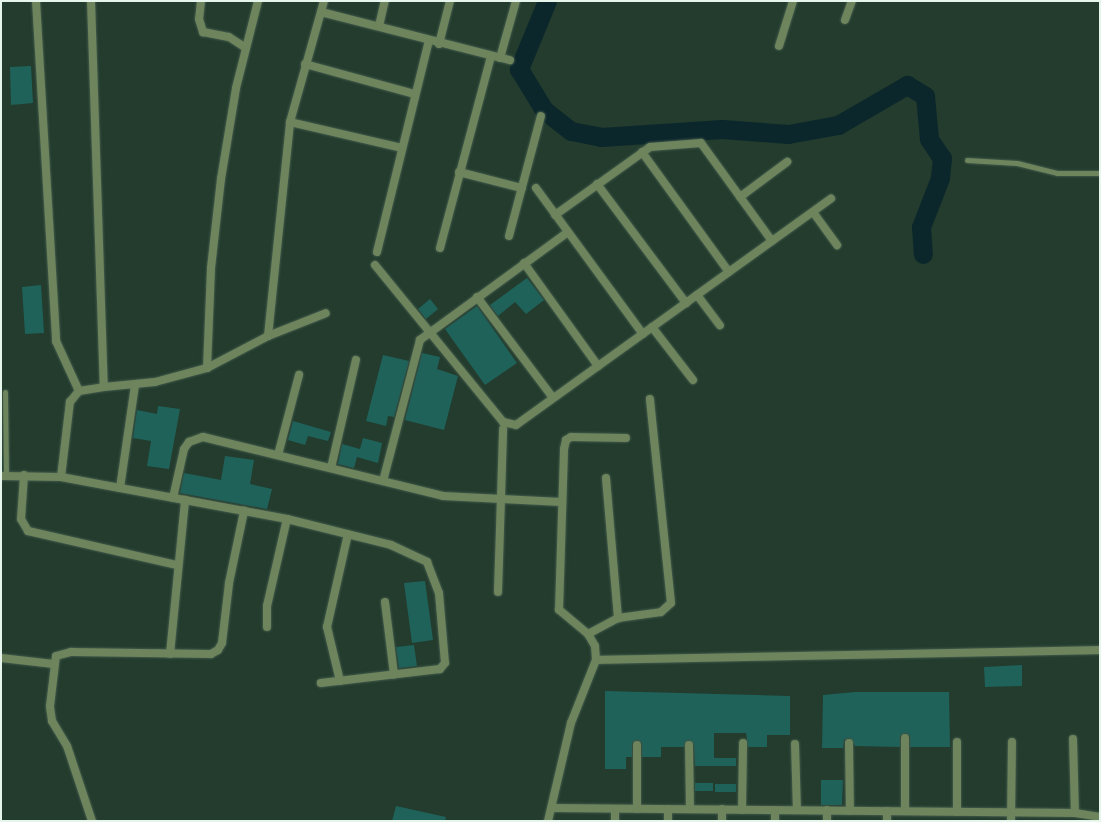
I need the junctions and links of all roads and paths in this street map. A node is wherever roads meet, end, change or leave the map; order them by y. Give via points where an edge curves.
1 (36, 1) edge
2 (92, 1) edge
3 (201, 1) edge
4 (258, 1) edge
5 (324, 1) edge
6 (385, 1) edge
7 (450, 1) edge
8 (516, 1) edge
9 (794, 1) edge
10 (852, 1) edge
11 (321, 12) junction
12 (845, 20) dead end
13 (379, 26) junction
14 (429, 41) junction
15 (439, 44) junction
16 (779, 46) dead end
17 (246, 48) junction
18 (491, 56) junction
19 (500, 58) junction
20 (510, 60) dead end
21 (305, 64) junction
22 (415, 94) junction
23 (541, 116) dead end
24 (290, 122) junction
25 (402, 148) junction
26 (642, 152) junction
27 (967, 160) dead end
28 (787, 162) dead end
29 (459, 172) junction
30 (1100, 173) edge
31 (597, 184) junction
32 (522, 188) junction
33 (536, 188) dead end
34 (740, 197) junction
35 (831, 199) dead end
36 (813, 212) junction
37 (555, 215) junction
38 (568, 232) junction
39 (509, 236) dead end
40 (772, 241) junction
41 (837, 245) dead end
42 (440, 248) dead end
43 (377, 252) dead end
44 (524, 263) junction
45 (375, 265) dead end
46 (729, 272) junction
47 (697, 295) junction
48 (477, 297) junction
49 (686, 303) junction
50 (326, 313) dead end
51 (720, 325) dead end
52 (652, 327) junction
53 (429, 331) junction
54 (643, 334) junction
55 (268, 336) junction
56 (356, 360) dead end
57 (598, 366) junction
58 (207, 368) junction
59 (299, 375) dead end
60 (693, 380) dead end
61 (135, 385) junction
62 (104, 386) junction
63 (79, 391) junction
64 (5, 392) dead end
65 (554, 398) junction
66 (650, 399) dead end
67 (503, 429) dead end
68 (626, 438) dead end
69 (278, 455) junction
70 (331, 468) junction
71 (24, 475) junction
72 (4, 476) edge
73 (61, 477) junction
74 (606, 478) dead end
75 (383, 481) junction
76 (120, 488) junction
77 (173, 498) junction
78 (185, 500) junction
79 (501, 501) junction
80 (561, 502) junction
81 (244, 511) junction
82 (287, 519) junction
83 (348, 534) junction
84 (176, 565) junction
85 (498, 592) dead end
86 (385, 602) dead end
87 (618, 618) junction
88 (267, 627) dead end
89 (588, 634) junction
90 (1100, 650) edge
91 (170, 654) junction
92 (1, 658) edge
93 (596, 660) junction
94 (54, 664) junction
95 (394, 674) junction
96 (340, 681) junction
97 (321, 683) dead end
98 (905, 738) dead end
99 (1073, 739) dead end
100 (956, 742) dead end
101 (1012, 742) dead end
102 (743, 743) dead end
103 (849, 743) dead end
104 (795, 744) dead end
105 (637, 745) dead end
106 (690, 745) dead end
107 (553, 808) junction
108 (615, 808) junction
109 (637, 809) junction
110 (668, 809) junction
111 (690, 809) junction
112 (722, 809) junction
113 (742, 810) junction
114 (775, 810) junction
115 (797, 810) junction
116 (827, 810) junction
117 (850, 811) junction
118 (887, 811) junction
119 (906, 811) junction
120 (946, 812) junction
121 (957, 812) junction
122 (1011, 812) junction
123 (1075, 813) junction
124 (1097, 818) edge
125 (92, 821) edge
126 (548, 821) edge
127 (615, 821) edge
128 (668, 821) edge
129 (722, 821) edge
130 (775, 821) edge
131 (827, 821) edge
132 (887, 821) edge
133 (946, 821) edge
134 (1011, 821) edge

1 - 63 street via 56,341
2 - 62 street
3 - 17 street via 199,19 203,32 228,37
4 - 17 street
5 - 11 street
6 - 13 street
7 - 15 street
8 - 19 street
9 - 16 street
10 - 12 street
11 - 13 street
11 - 21 street
13 - 14 street
14 - 15 street
14 - 22 street
15 - 18 street
17 - 58 street via 218,202 210,268
18 - 19 street
18 - 29 street
19 - 20 street
21 - 22 street
21 - 24 street
22 - 25 street
23 - 32 street
24 - 25 street
24 - 55 street
25 - 43 street
26 - 31 street
26 - 34 street via 650,147 701,143
26 - 46 street
27 - 30 lane via 1017,163 1057,174
28 - 34 street
29 - 32 street
29 - 42 street
31 - 37 street
31 - 49 street
32 - 39 street
33 - 37 street
34 - 40 street
35 - 36 street
36 - 40 street
36 - 41 street
37 - 38 street
38 - 44 street
38 - 54 street
40 - 46 street
44 - 48 street
44 - 57 street
45 - 53 street
46 - 47 street
47 - 49 street
47 - 51 street
48 - 53 street
48 - 65 street
49 - 52 street
50 - 55 street
52 - 54 street
52 - 60 street
53 - 65 street via 503,422 516,425
53 - 75 street via 420,340
54 - 57 street
55 - 58 street
56 - 70 street
57 - 65 street
58 - 61 street
59 - 69 street
61 - 62 street
61 - 76 street
62 - 63 street
63 - 73 street via 70,402
64 - 72 lane
66 - 87 street via 671,603 661,612
67 - 79 street
68 - 80 street via 577,436 566,440
69 - 70 street
69 - 77 street via 196,438 184,449
70 - 75 street
71 - 72 street
71 - 73 street
71 - 84 street via 21,519 28,531
73 - 76 street
74 - 87 street
75 - 79 street via 443,496
76 - 77 street
77 - 78 street
78 - 81 street
78 - 84 street
79 - 80 street
79 - 85 street
80 - 89 street via 559,610
81 - 82 street
81 - 91 street via 229,583 222,643 218,650 211,654
82 - 83 street
82 - 88 street via 268,600
83 - 95 street via 391,545 415,555 427,562 434,575 445,663 440,668
83 - 96 street via 330,614 329,640
84 - 91 street
86 - 95 street
87 - 89 street
89 - 93 street via 595,646
90 - 93 street
91 - 94 street via 71,652 56,656
92 - 94 street
93 - 107 street via 571,723
94 - 125 street via 50,706 58,732 67,746
95 - 96 street
96 - 97 street
98 - 119 street
99 - 123 street
100 - 121 street
101 - 122 street
102 - 113 street
103 - 117 street
104 - 115 street
105 - 109 street
106 - 111 street
107 - 108 street
107 - 126 street
108 - 109 street
108 - 127 street
109 - 110 street
110 - 111 street
110 - 128 street
111 - 112 street
112 - 113 street
112 - 129 street
113 - 114 street
114 - 115 street
114 - 130 street
115 - 116 street
116 - 117 street
116 - 131 street
117 - 118 street
118 - 119 street
118 - 132 street
119 - 120 street
120 - 121 street
120 - 133 street
121 - 122 street
122 - 123 street
122 - 134 street
123 - 124 street

